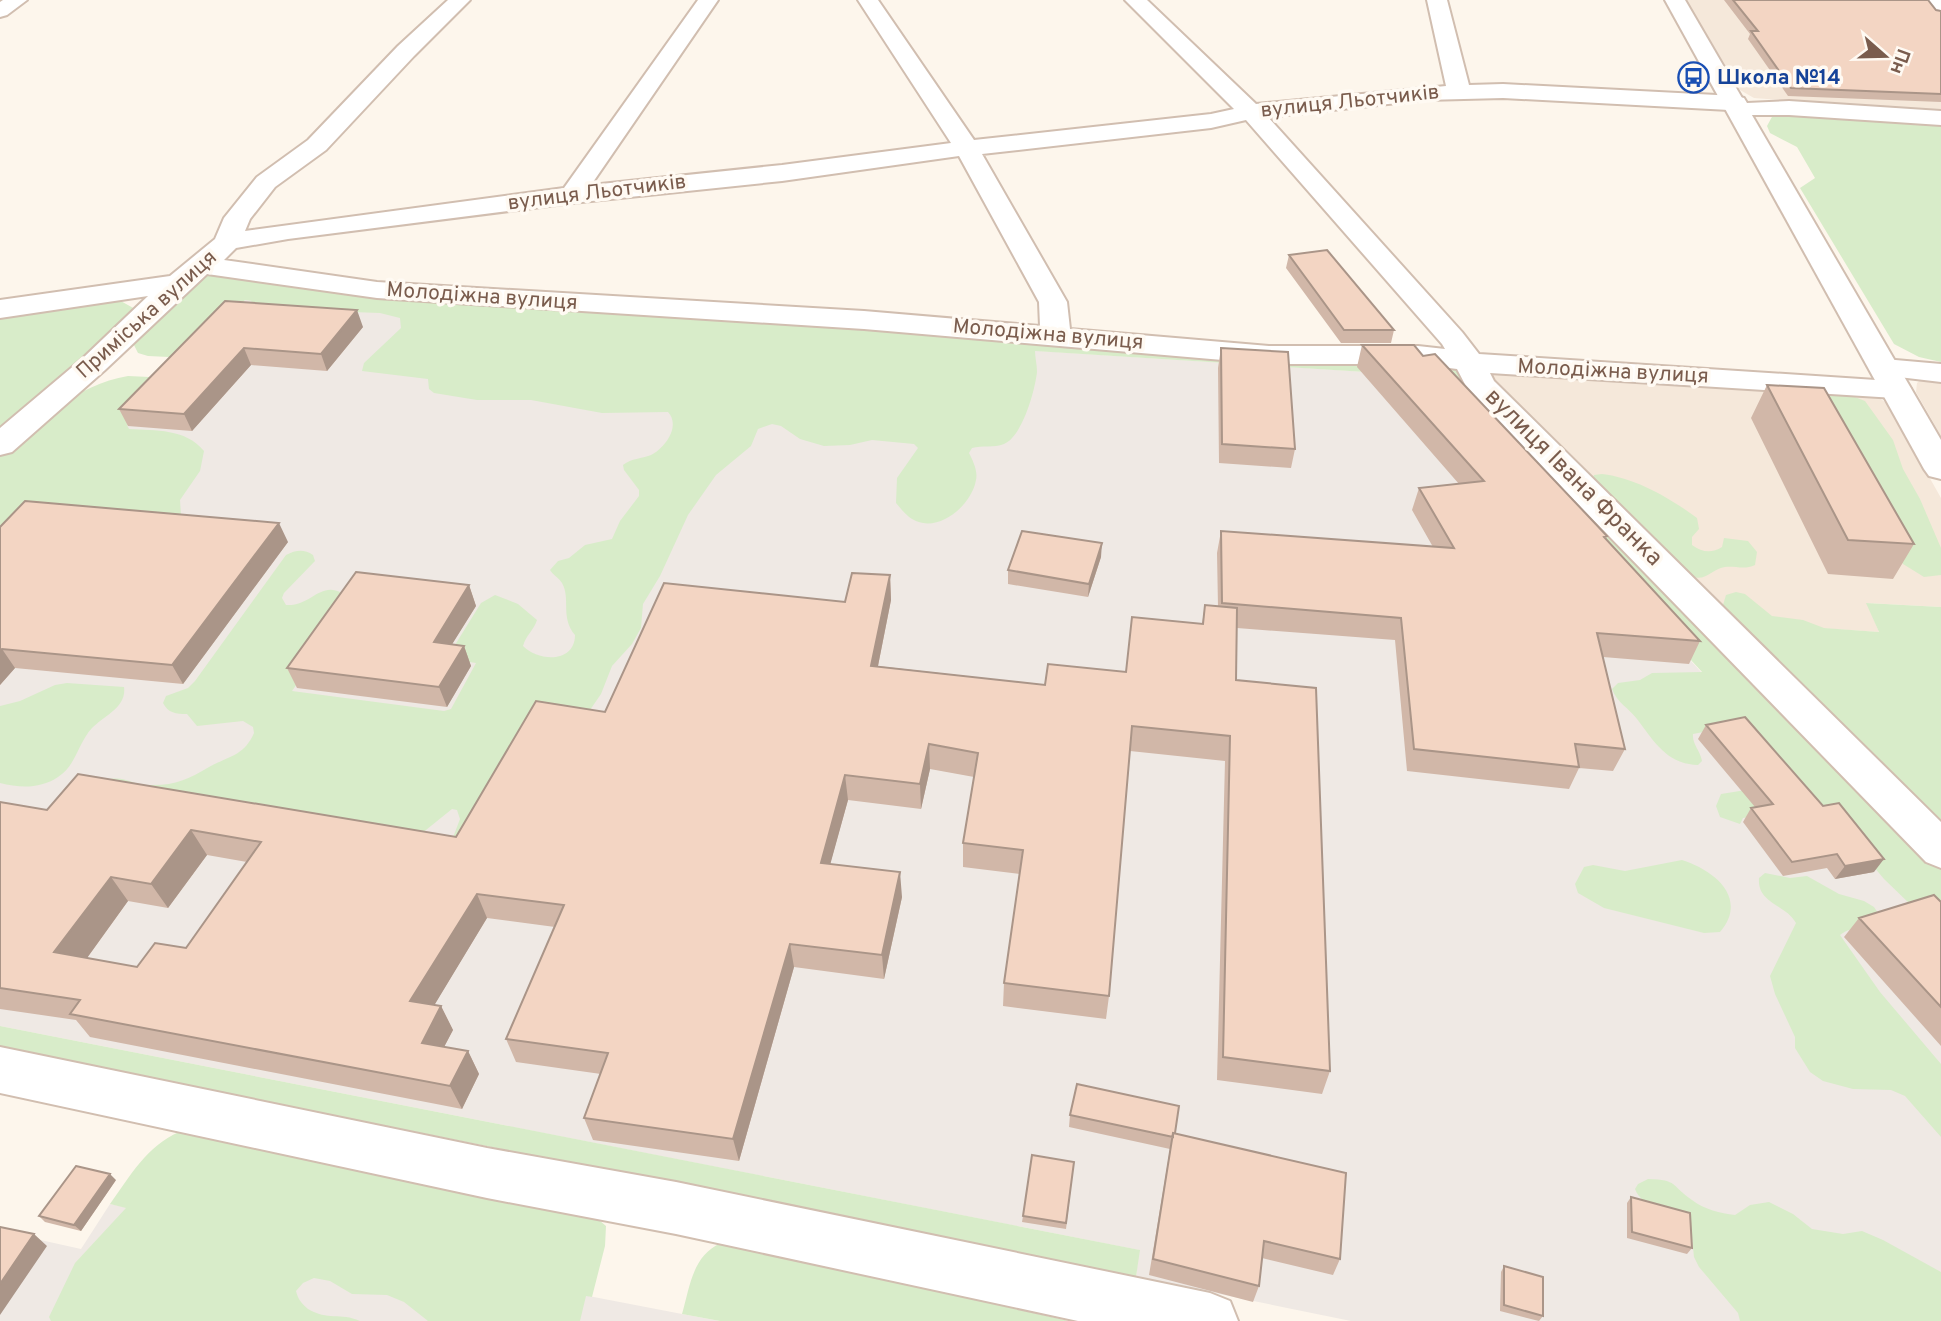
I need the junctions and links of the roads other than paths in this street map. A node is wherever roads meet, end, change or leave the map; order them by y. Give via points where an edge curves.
1 (17, 0) edge
2 (460, 0) edge
3 (708, 0) edge
4 (868, 0) edge
5 (1135, 0) edge
6 (1437, 0) edge
7 (1675, 0) edge
8 (1930, 0) edge
9 (0, 11) edge
10 (1941, 12) edge
11 (1459, 90) junction
12 (1738, 107) junction
13 (1251, 112) junction
14 (1941, 118) edge
15 (967, 148) junction
16 (572, 195) junction
17 (227, 242) junction
18 (202, 265) junction
19 (178, 283) junction
20 (0, 309) edge
21 (1056, 337) junction
22 (1469, 361) junction
23 (1941, 373) edge
24 (1890, 379) junction
25 (0, 445) edge
26 (1941, 469) edge
27 (1941, 850) edge
28 (0, 1070) edge
29 (1210, 1321) edge

1 - 9 street
2 - 17 street, Приміська вулиця via 317,145 266,183 237,218
3 - 16 street
4 - 15 street
5 - 13 street, вулиця Івана Франка
6 - 11 street
7 - 12 street
8 - 10 street
11 - 12 street, вулиця Льотчиків
11 - 13 street, вулиця Льотчиків
12 - 14 street, вулиця Льотчиків
12 - 24 street
13 - 15 street, вулиця Льотчиків via 1211,121
13 - 22 street, вулиця Івана Франка
15 - 16 street, вулиця Льотчиків
15 - 21 street via 1053,302
16 - 17 street, вулиця Льотчиків
17 - 18 street, Приміська вулиця
18 - 19 street, Приміська вулиця
18 - 21 street, Молодіжна вулиця via 377,290 864,320
19 - 20 street
19 - 25 street, Приміська вулиця
21 - 22 street, Молодіжна вулиця via 1269,355 1418,355
22 - 24 street, Молодіжна вулиця
22 - 27 street, вулиця Івана Франка via 1480,385
23 - 24 street, Молодіжна вулиця
24 - 26 street
28 - 29 street

